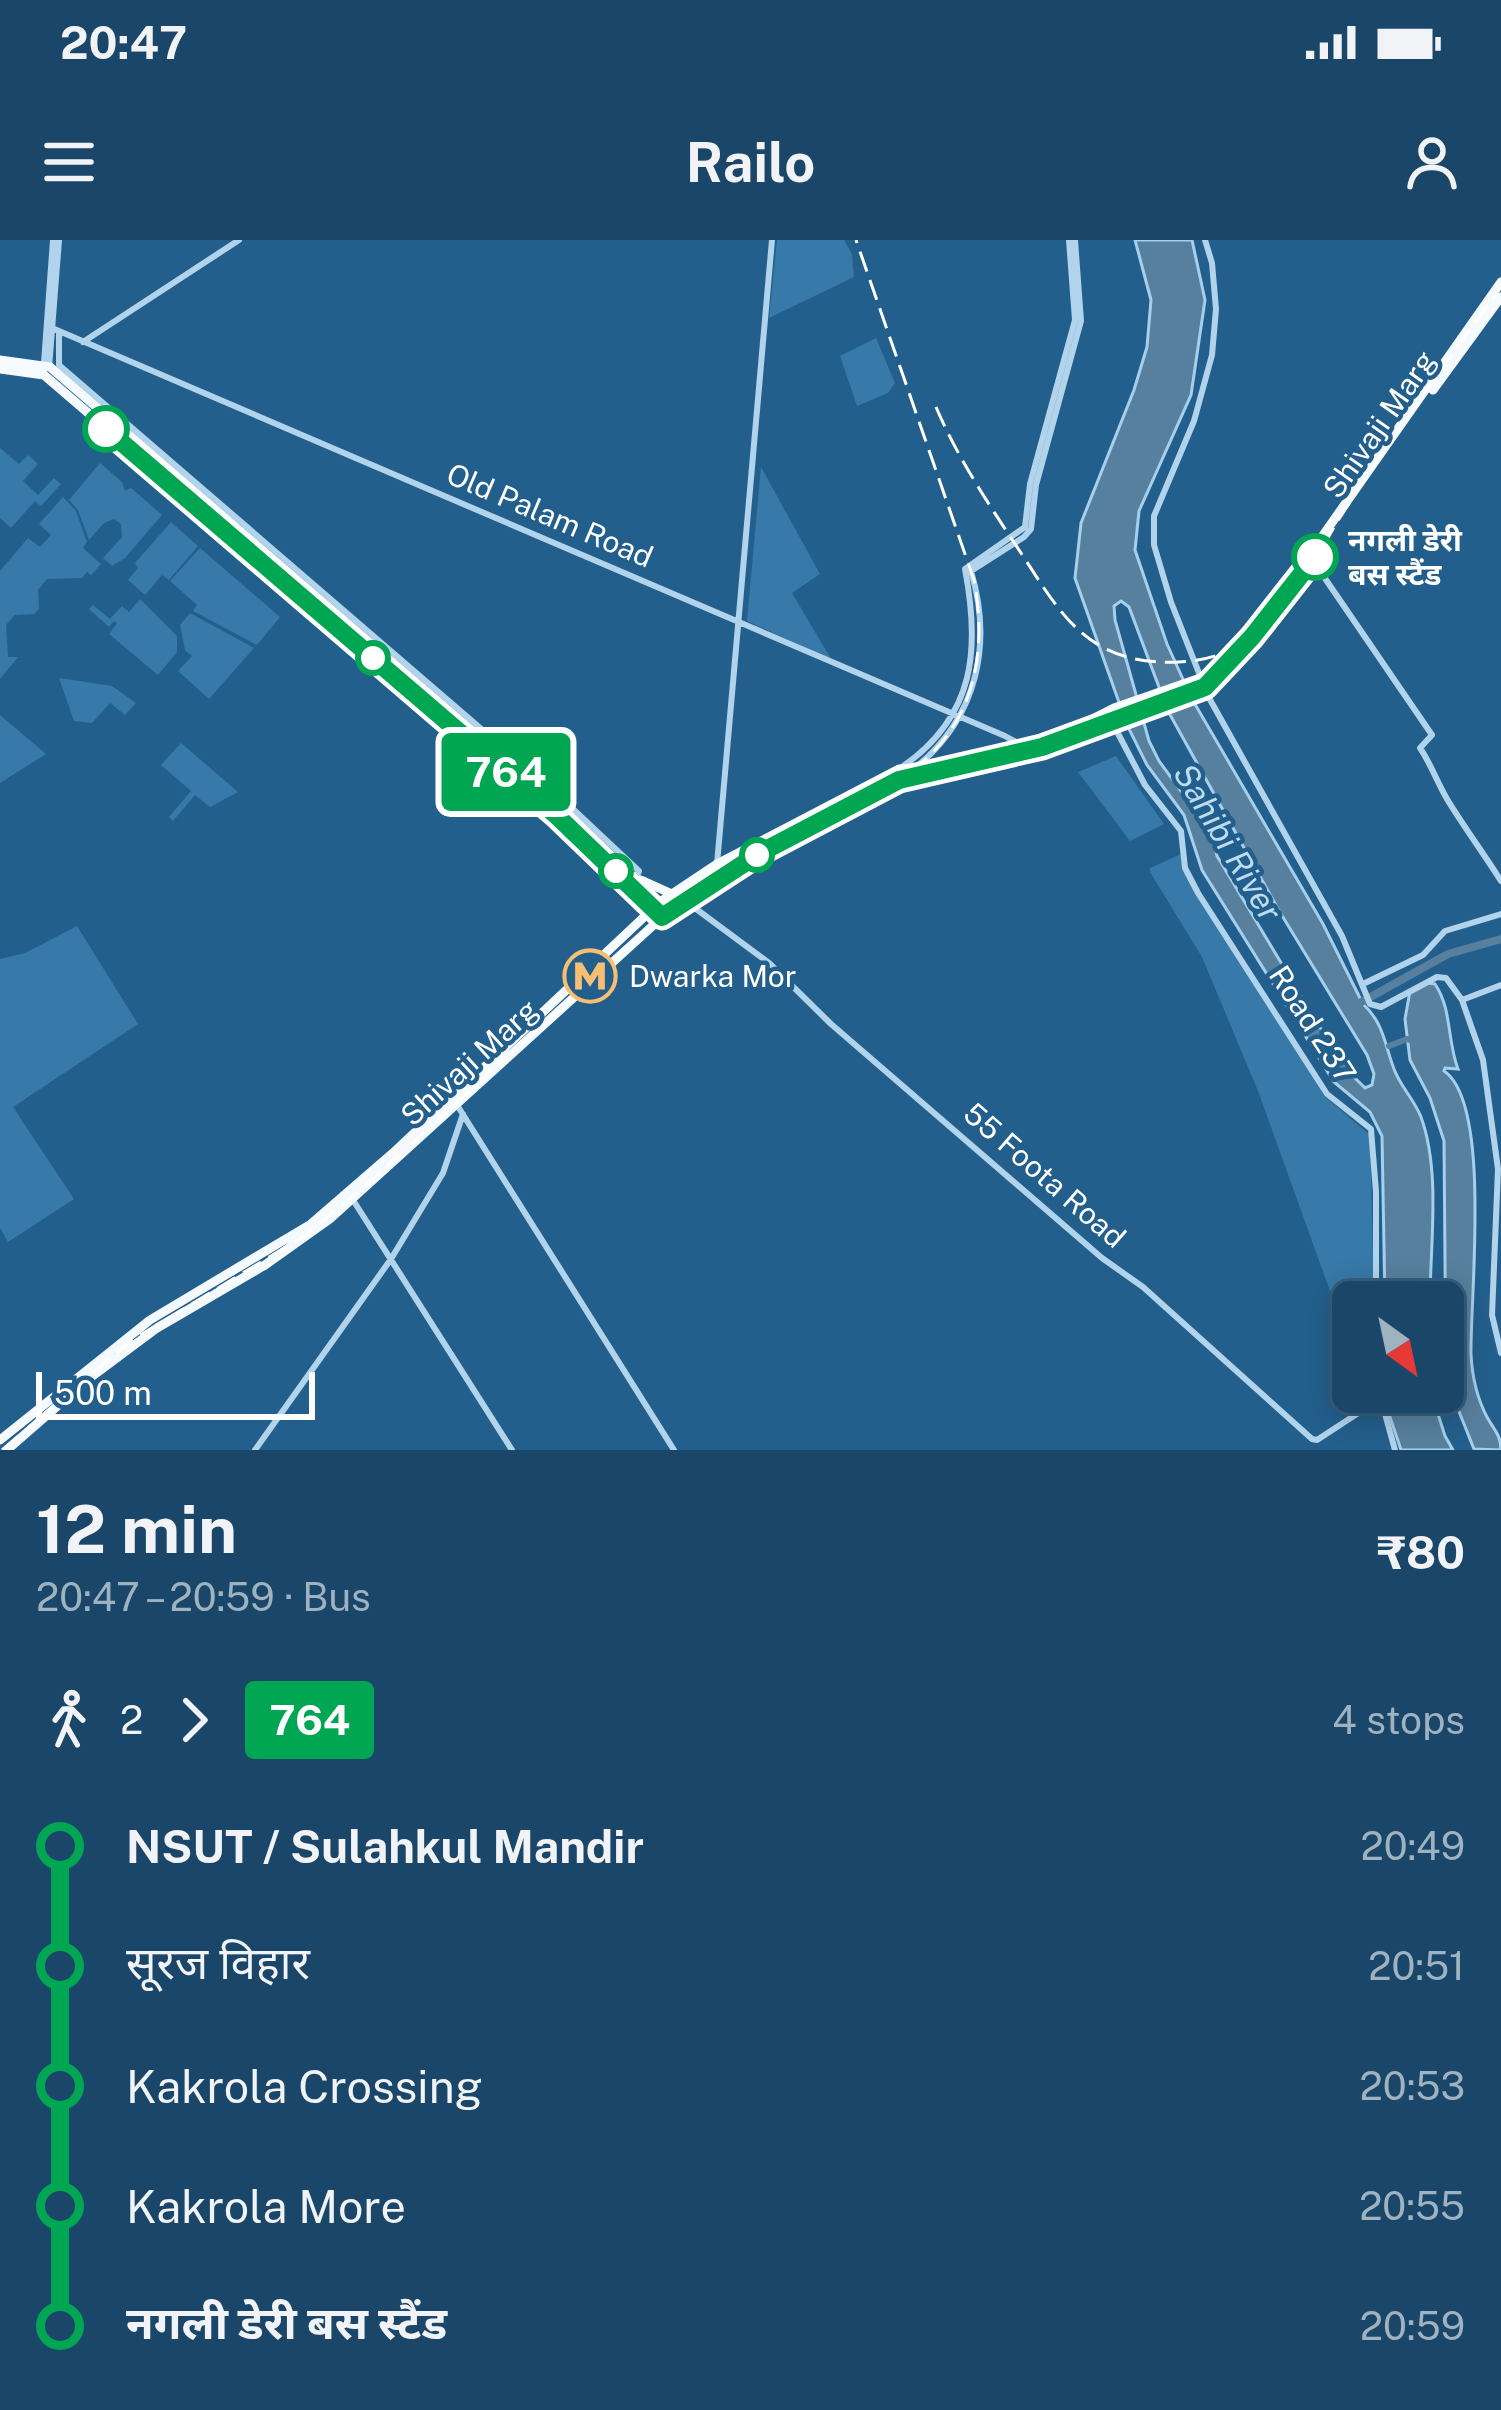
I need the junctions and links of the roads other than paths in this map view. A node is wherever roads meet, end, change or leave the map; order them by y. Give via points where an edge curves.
1 (56, 240) edge
2 (239, 240) edge
3 (772, 240) edge
4 (1072, 240) edge
5 (1205, 240) edge
6 (1501, 282) edge
7 (1501, 297) edge
8 (56, 329) junction
9 (83, 342) junction
10 (0, 364) edge
11 (44, 369) junction
12 (1310, 558) junction
13 (299, 577) junction
14 (739, 622) junction
15 (1202, 683) junction
16 (955, 716) junction
17 (1116, 716) junction
18 (1024, 748) junction
19 (900, 773) junction
20 (717, 864) junction
21 (1501, 881) edge
22 (634, 883) junction
23 (672, 894) junction
24 (684, 900) junction
25 (661, 910) junction
26 (1501, 914) edge
27 (643, 918) junction
28 (1501, 985) edge
29 (1363, 989) junction
30 (1462, 1000) junction
31 (486, 1073) junction
32 (460, 1110) junction
33 (352, 1200) junction
34 (391, 1259) junction
35 (1376, 1281) edge
36 (199, 1298) junction
37 (1501, 1353) edge
38 (1358, 1413) edge
39 (1383, 1413) edge
40 (0, 1440) edge
41 (7, 1450) edge
42 (255, 1450) edge
43 (512, 1450) edge
44 (674, 1450) edge
45 (1395, 1450) edge

1 - 8 street
1 - 11 street
2 - 9 street
3 - 14 street
4 - 16 street via 1074,327 1025,527 964,571 974,619
5 - 15 street via 1216,309 1212,355 1152,535
6 - 12 main road, Shivaji Marg
7 - 12 main road, Shivaji Marg
8 - 9 street, Old Palam Road
8 - 11 street
8 - 13 street via 59,365
9 - 14 street, Old Palam Road
10 - 11 main road
11 - 13 main road
11 - 22 main road
12 - 15 main road, Shivaji Marg via 1238,653
12 - 21 street via 1432,735 1420,748
13 - 22 main road
14 - 16 street, Old Palam Road
14 - 20 street
15 - 17 main road, Shivaji Marg
15 - 29 street
16 - 18 street, Old Palam Road
16 - 19 street via 933,752
17 - 18 main road, Shivaji Marg
17 - 35 street, Road 237 via 1145,784 1181,831 1198,893 1327,1094 1371,1129
18 - 19 main road, Shivaji Marg
19 - 20 main road, Shivaji Marg
19 - 24 main road, Shivaji Marg
20 - 23 main road, Shivaji Marg
22 - 23 main road
22 - 25 main road
22 - 27 main road
23 - 25 main road, Shivaji Marg
24 - 25 main road, Shivaji Marg
24 - 38 street, 55 Foota Road via 769,963 1313,1440
25 - 27 main road, Shivaji Marg
25 - 31 main road, Shivaji Marg
26 - 29 street via 1446,931 1424,955
27 - 31 main road, Shivaji Marg
28 - 30 street
29 - 30 street via 1381,1007 1437,976
30 - 37 street via 1484,1060 1498,1168 1492,1315
31 - 32 main road, Shivaji Marg
31 - 36 main road, Shivaji Marg via 310,1224
32 - 33 main road, Shivaji Marg
32 - 34 street via 443,1173
32 - 44 street
33 - 34 street
33 - 36 main road, Shivaji Marg via 265,1265
34 - 42 street
34 - 43 street
36 - 40 main road, Shivaji Marg via 116,1345
36 - 41 main road, Shivaji Marg
39 - 45 street

